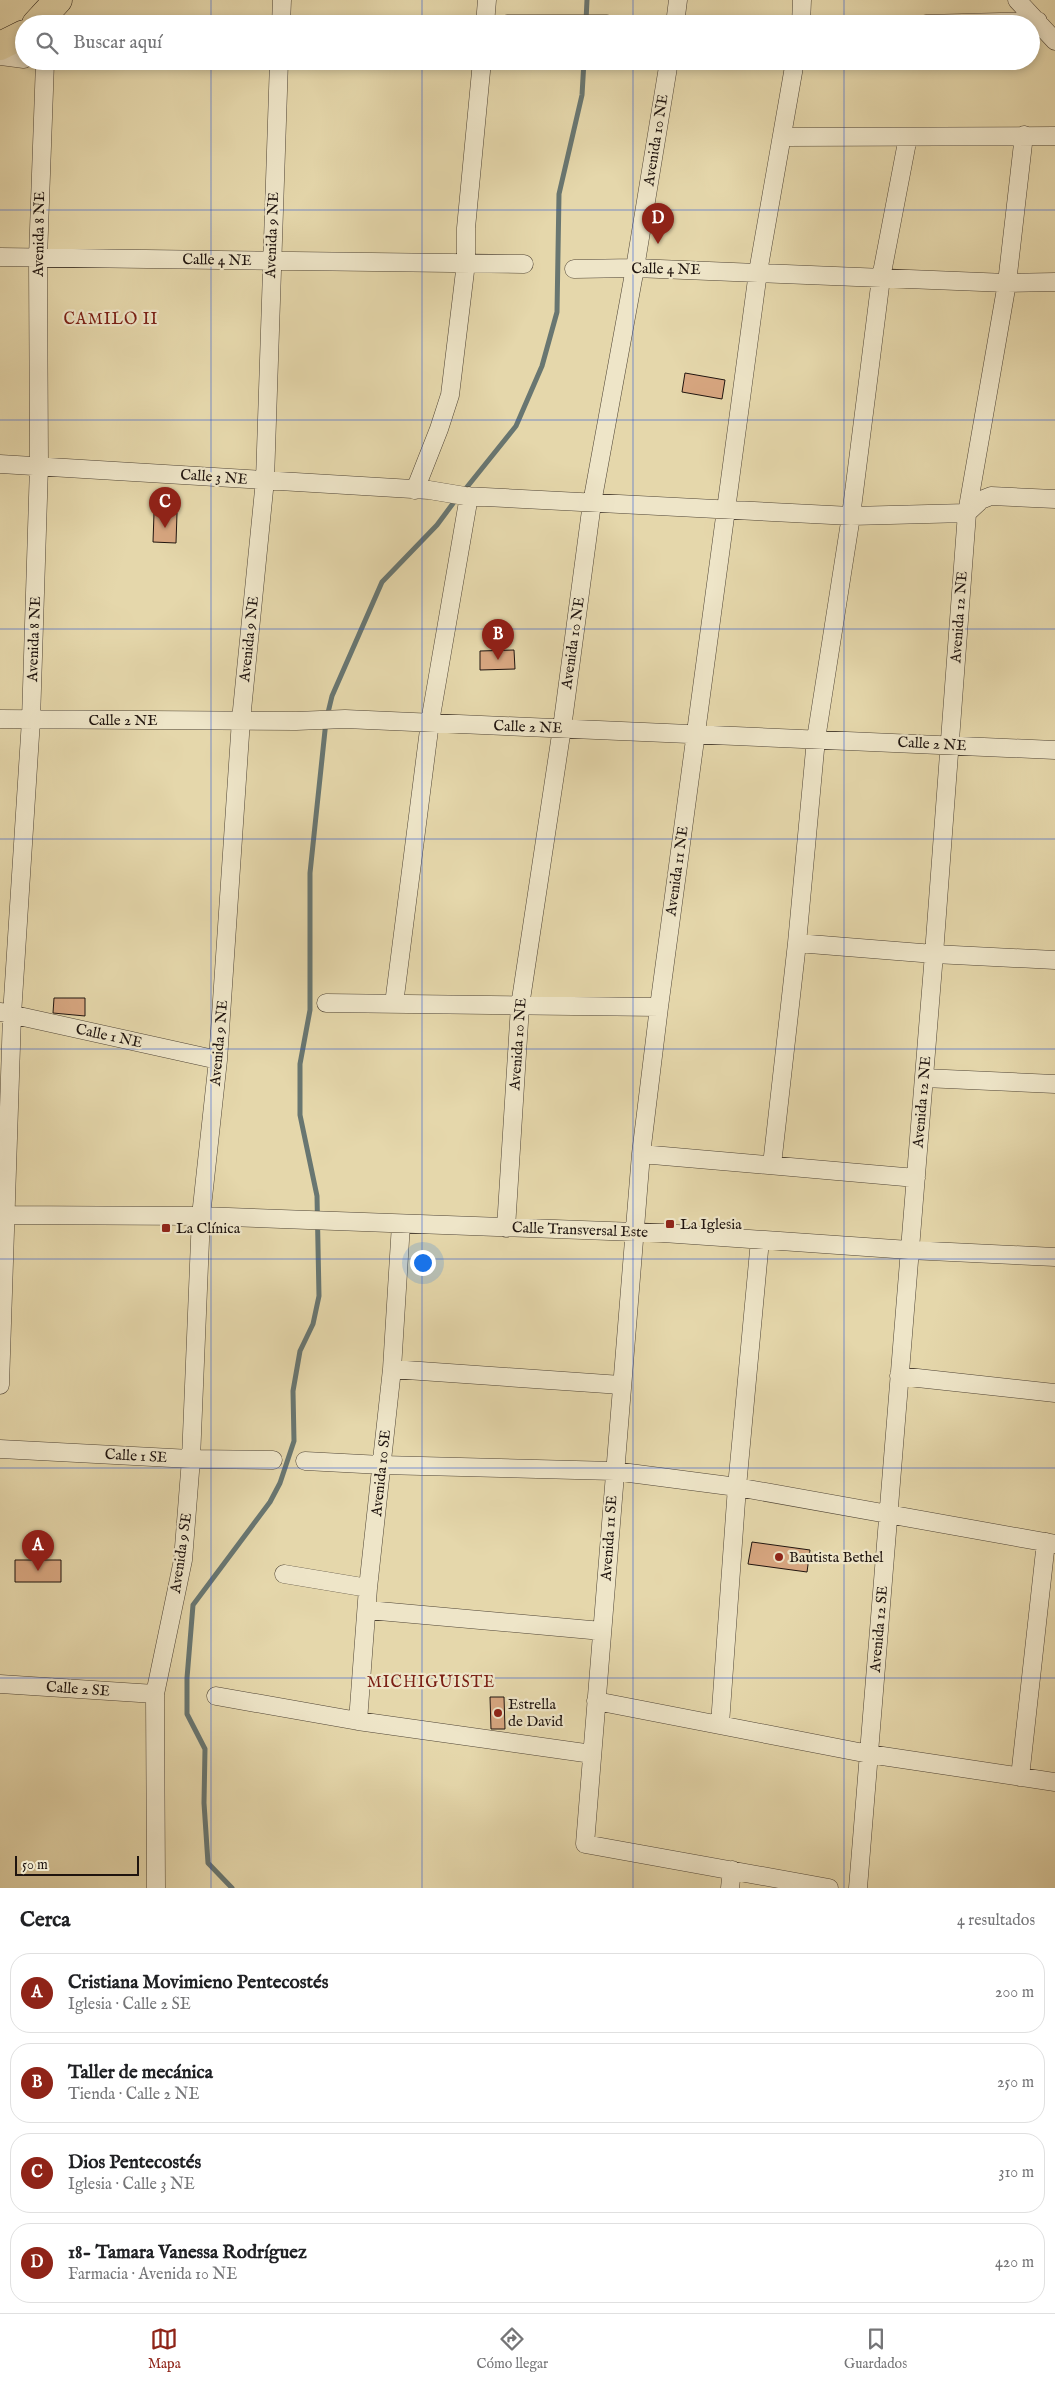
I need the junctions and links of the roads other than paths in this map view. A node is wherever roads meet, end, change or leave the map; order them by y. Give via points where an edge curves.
1 (58, 0) edge
2 (282, 0) edge
3 (487, 0) edge
4 (678, 0) edge
5 (802, 0) edge
6 (1017, 0) edge
7 (44, 15) edge
8 (281, 15) edge
9 (486, 15) edge
10 (676, 15) edge
11 (801, 15) edge
12 (1032, 15) edge
13 (1040, 23) edge
14 (15, 38) edge
15 (1055, 41) edge
16 (0, 46) edge
17 (0, 56) edge
18 (15, 58) edge
19 (45, 70) edge
20 (279, 70) edge
21 (481, 70) edge
22 (668, 70) edge
23 (794, 70) edge
24 (1024, 134) junction
25 (1055, 136) edge
26 (783, 137) junction
27 (908, 137) junction
28 (0, 257) edge
29 (38, 258) junction
30 (271, 260) junction
31 (466, 263) junction
32 (524, 264) dead end
33 (635, 268) junction
34 (574, 269) dead end
35 (758, 272) junction
36 (881, 278) junction
37 (1055, 282) edge
38 (1007, 283) junction
39 (0, 464) edge
40 (39, 466) junction
41 (265, 480) junction
42 (422, 490) junction
43 (467, 496) junction
44 (1055, 499) edge
45 (592, 503) junction
46 (728, 510) junction
47 (967, 512) junction
48 (851, 516) junction
49 (0, 720) edge
50 (32, 720) junction
51 (241, 720) junction
52 (430, 722) junction
53 (562, 728) junction
54 (696, 734) junction
55 (816, 739) junction
56 (949, 745) junction
57 (1055, 750) edge
58 (797, 943) junction
59 (934, 954) junction
60 (1055, 960) edge
61 (326, 1003) dead end
62 (394, 1004) junction
63 (520, 1006) junction
64 (659, 1007) junction
65 (6, 1013) edge
66 (218, 1060) junction
67 (924, 1078) junction
68 (1055, 1084) edge
69 (641, 1154) junction
70 (772, 1165) junction
71 (916, 1178) junction
72 (3, 1216) edge
73 (201, 1216) junction
74 (402, 1224) junction
75 (506, 1228) junction
76 (633, 1232) junction
77 (760, 1240) junction
78 (909, 1250) junction
79 (1055, 1257) edge
80 (392, 1369) junction
81 (899, 1376) junction
82 (0, 1385) edge
83 (621, 1385) junction
84 (1055, 1393) edge
85 (0, 1449) edge
86 (191, 1459) junction
87 (273, 1460) dead end
88 (305, 1461) dead end
89 (382, 1465) junction
90 (614, 1471) junction
91 (737, 1486) junction
92 (888, 1514) junction
93 (1050, 1543) edge
94 (284, 1574) dead end
95 (368, 1588) junction
96 (368, 1610) junction
97 (602, 1631) junction
98 (0, 1684) edge
99 (155, 1694) junction
100 (216, 1696) dead end
101 (596, 1701) junction
102 (358, 1721) junction
103 (720, 1724) junction
104 (592, 1754) junction
105 (869, 1754) junction
106 (1020, 1777) junction
107 (1055, 1782) edge
108 (732, 1870) junction
109 (156, 1888) edge
110 (730, 1888) edge
111 (830, 1888) edge
112 (858, 1888) edge

1 - 7 main road
2 - 8 street
3 - 9 street
4 - 10 street
5 - 11 street
6 - 12 street
13 - 15 street
14 - 16 main road
17 - 18 street
19 - 29 street, Avenida 8 NE
20 - 30 street, Avenida 9 NE
21 - 31 street via 466,228
22 - 33 street, Avenida 10 NE
23 - 26 street
24 - 25 street
24 - 27 street
24 - 38 street, Avenida 12 NE
26 - 27 street
26 - 35 street
27 - 36 street
28 - 29 street, Calle 4 NE
29 - 30 street, Calle 4 NE
29 - 40 street, Avenida 8 NE
30 - 31 street, Calle 4 NE
30 - 41 street, Avenida 9 NE
31 - 32 street, Calle 4 NE
31 - 42 street via 450,395
33 - 34 street, Calle 4 NE
33 - 35 street, Calle 4 NE
33 - 45 street, Avenida 10 NE
35 - 36 street, Calle 4 NE
35 - 46 street
36 - 38 street, Calle 4 NE
36 - 48 street
37 - 38 street, Calle 4 NE
38 - 47 street, Avenida 12 NE
39 - 40 street, Calle 3 NE
40 - 41 street, Calle 3 NE
40 - 50 street, Avenida 8 NE
41 - 42 street, Calle 3 NE
41 - 51 street, Avenida 9 NE
42 - 43 street, Calle 3 NE
43 - 45 street, Calle 3 NE
43 - 52 street
44 - 47 street via 990,496
45 - 46 street, Calle 3 NE
45 - 53 street, Avenida 10 NE
46 - 48 street, Calle 3 NE
46 - 54 street, Avenida 11 NE
47 - 48 street, Calle 3 NE
47 - 56 street, Avenida 12 NE
48 - 55 street
49 - 50 street, Calle 2 NE
50 - 51 street, Calle 2 NE
50 - 65 street, Avenida 8 NE
51 - 52 street, Calle 2 NE via 344,718
51 - 66 street, Avenida 9 NE
52 - 53 street, Calle 2 NE
52 - 62 street
53 - 54 street, Calle 2 NE
53 - 63 street, Avenida 10 NE
54 - 55 street, Calle 2 NE
54 - 64 street, Avenida 11 NE
55 - 56 street, Calle 2 NE
55 - 58 street
56 - 57 street, Calle 2 NE
56 - 59 street, Avenida 12 NE
58 - 59 street
58 - 70 street
59 - 60 street
59 - 67 street, Avenida 12 NE
61 - 62 street
62 - 63 street
63 - 64 street
63 - 75 street, Avenida 10 NE
64 - 69 street, Avenida 11 NE
65 - 66 street, Calle 1 NE
65 - 72 street, Avenida 8 NE
66 - 73 street, Avenida 9 NE
67 - 68 street
67 - 71 street, Avenida 12 NE
69 - 70 street
69 - 76 street, Avenida 11 NE
70 - 71 street
71 - 78 street, Avenida 12 NE
72 - 73 street
72 - 82 street, Avenida 8 NE
73 - 74 street, Calle Transversal Este
73 - 86 street, Avenida 9 SE
74 - 75 street, Calle Transversal Este
74 - 80 street, Avenida 10 SE
75 - 76 street, Calle Transversal Este
76 - 77 street, Calle Transversal Este
76 - 83 street, Avenida 11 SE
77 - 78 street, Calle Transversal Este
77 - 91 street
78 - 79 street, Calle Transversal Este
78 - 81 street, Avenida 12 SE
80 - 83 street
80 - 89 street, Avenida 10 SE
81 - 84 street
81 - 92 street, Avenida 12 SE
83 - 90 street, Avenida 11 SE
85 - 86 street, Calle 1 SE
86 - 87 street, Calle 1 SE
86 - 99 street, Avenida 9 SE via 183,1560
88 - 89 street
89 - 90 street
89 - 95 street, Avenida 10 SE
90 - 91 street
90 - 97 street, Avenida 11 SE
91 - 92 street
91 - 103 street
92 - 93 street
92 - 105 street, Avenida 12 SE
93 - 106 street
94 - 95 street
95 - 96 street, Avenida 10 SE
96 - 97 street
96 - 102 street, Avenida 10 SE
97 - 101 street, Avenida 11 SE
98 - 99 street, Calle 2 SE
99 - 109 street, Avenida 9 SE
100 - 102 street
101 - 103 street
101 - 104 street, Avenida 11 SE
102 - 104 street
103 - 105 street
104 - 108 street, Avenida 11 SE via 585,1844
105 - 106 street
105 - 112 street, Avenida 12 SE
106 - 107 street
108 - 110 street
108 - 111 street

